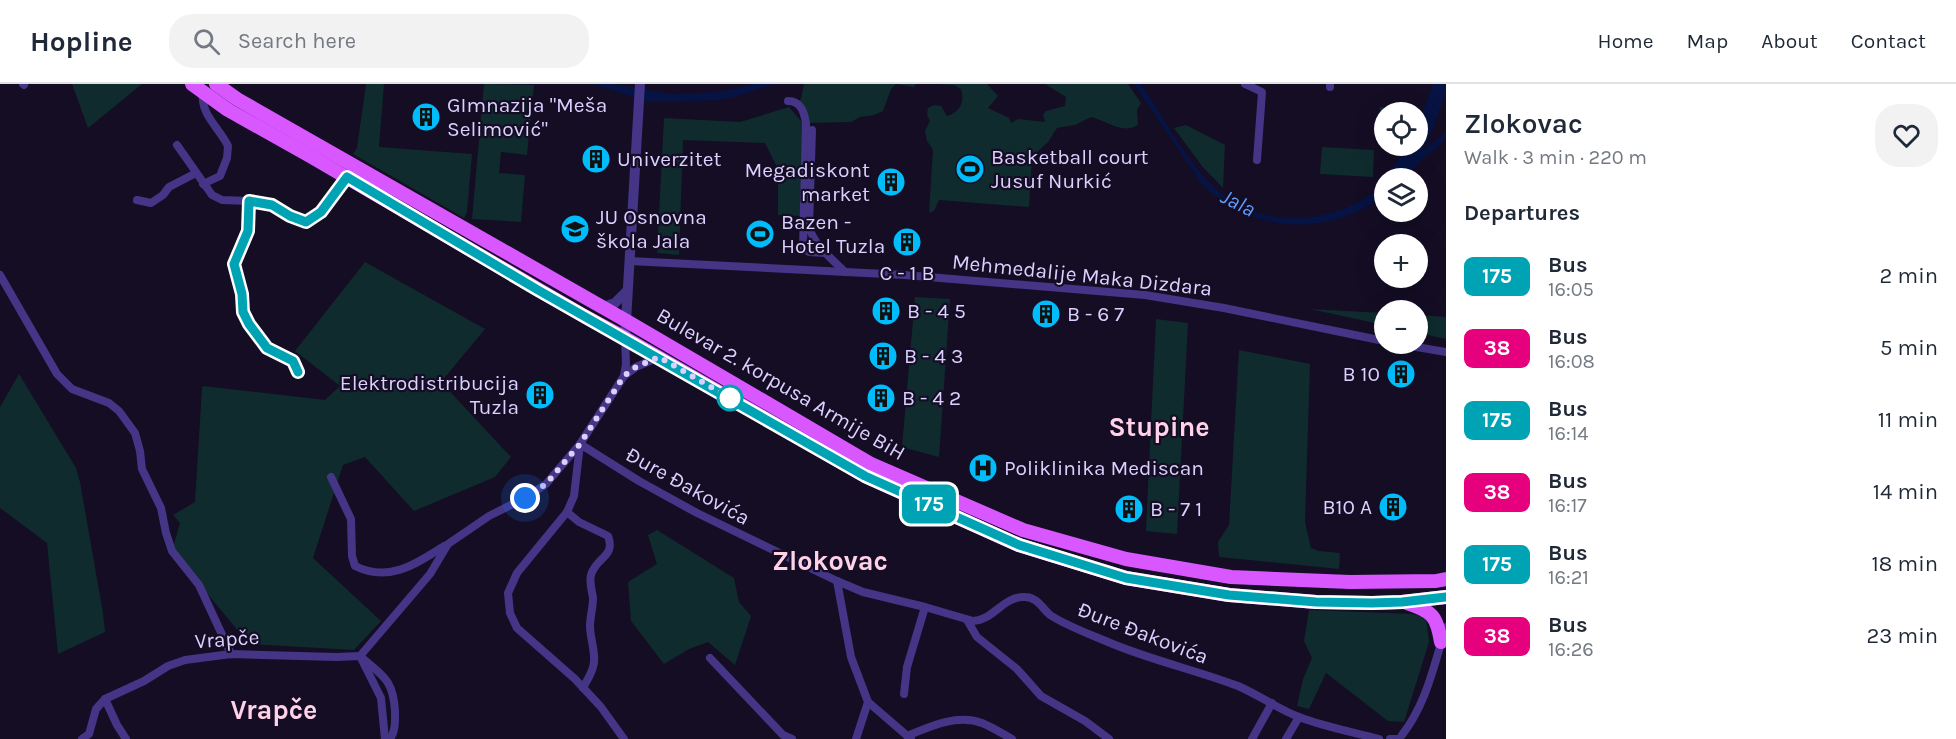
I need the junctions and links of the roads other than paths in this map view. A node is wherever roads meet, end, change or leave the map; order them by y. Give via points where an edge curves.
1 (216, 84) edge
2 (640, 84) edge
3 (1245, 84) edge
4 (197, 88) edge
5 (788, 101) dead end
6 (812, 130) dead end
7 (177, 146) dead end
8 (1257, 160) dead end
9 (196, 173) junction
10 (347, 177) junction
11 (203, 184) junction
12 (137, 200) dead end
13 (249, 201) junction
14 (825, 253) junction
15 (629, 261) junction
16 (845, 272) junction
17 (0, 275) edge
18 (627, 291) junction
19 (603, 307) junction
20 (625, 320) junction
21 (625, 338) junction
22 (1374, 339) edge
23 (1428, 349) edge
24 (1446, 352) edge
25 (659, 357) junction
26 (298, 372) dead end
27 (624, 376) junction
28 (580, 444) junction
29 (331, 477) dead end
30 (567, 512) junction
31 (447, 544) junction
32 (1446, 579) edge
33 (837, 581) junction
34 (1446, 597) edge
35 (1402, 602) junction
36 (925, 607) junction
37 (967, 620) junction
38 (1446, 627) edge
39 (1442, 648) edge
40 (231, 654) junction
41 (360, 656) junction
42 (710, 658) dead end
43 (583, 688) junction
44 (904, 694) dead end
45 (105, 699) junction
46 (868, 702) junction
47 (1272, 703) junction
48 (1299, 717) junction
49 (909, 737) edge
50 (1398, 738) edge
51 (82, 739) edge
52 (126, 739) edge
53 (385, 739) edge
54 (390, 739) edge
55 (624, 739) edge
56 (792, 739) edge
57 (856, 739) edge
58 (1012, 739) edge
59 (1109, 739) edge
60 (1252, 739) edge
61 (1286, 739) edge
62 (1379, 739) edge

1 - 19 main road, Bulevar 2. korpusa Armije BiH
2 - 15 street
3 - 8 street via 1262,92
4 - 10 main road, Bulevar 2. korpusa Armije BiH via 228,110
4 - 11 street, Bulevar 2. korpusa Armije BiH via 208,118 228,146 220,176
5 - 14 street via 800,105 806,123 803,248
6 - 14 street via 809,227
7 - 9 street
9 - 11 street
9 - 12 street via 169,187 151,203
10 - 13 street via 321,212 306,222 272,205
10 - 21 main road, Bulevar 2. korpusa Armije BiH
11 - 13 street via 222,200
13 - 26 street via 248,231 234,264 243,312 267,348 293,361
14 - 16 street
15 - 16 street, Mehmedalije Maka Dizdara
15 - 18 street
16 - 22 street, Mehmedalije Maka Dizdara via 1145,295
17 - 40 street via 65,383 109,403 135,433 142,469 161,508 172,550 199,585
18 - 19 street via 615,303
18 - 20 street
19 - 20 main road, Bulevar 2. korpusa Armije BiH
20 - 21 street
20 - 32 main road, Bulevar 2. korpusa Armije BiH via 871,464 1023,530 1126,559 1231,577 1350,582
21 - 25 main road, Bulevar 2. korpusa Armije BiH
21 - 27 street
23 - 24 street
25 - 27 street
25 - 35 main road, Bulevar 2. korpusa Armije BiH via 865,476 1019,545 1126,578 1229,595 1316,602
27 - 28 street
28 - 30 street
28 - 31 street via 546,484
28 - 33 street, Đure Đakovića via 697,513
29 - 31 street via 351,519 356,566 374,572 411,567
30 - 43 street via 608,536 611,544 591,576 590,643 594,666
30 - 43 street via 517,573 508,592 510,614 517,628
31 - 41 street via 430,574
33 - 36 street, Đure Đakovića via 863,592
33 - 46 street via 851,657
34 - 35 main road, Bulevar 2. korpusa Armije BiH
35 - 39 main road via 1431,614
36 - 37 street, Đure Đakovića
36 - 44 street via 907,667
37 - 47 street, Đure Đakovića via 981,620 1012,599 1029,597 1057,619 1110,643 1239,687
37 - 59 street via 977,637 1017,669 1041,696
38 - 39 street
39 - 50 street via 1424,699 1410,726
40 - 41 street, Vrapče
40 - 45 street, Vrapče via 168,666
41 - 53 street via 381,698
41 - 54 street via 391,684 395,724
42 - 56 street via 783,735
43 - 55 street
45 - 51 street
45 - 52 street
46 - 49 street
46 - 57 street
47 - 48 street, Đure Đakovića
47 - 60 street
48 - 61 street
48 - 62 street, Đure Đakovića
49 - 58 street via 957,720 981,723

